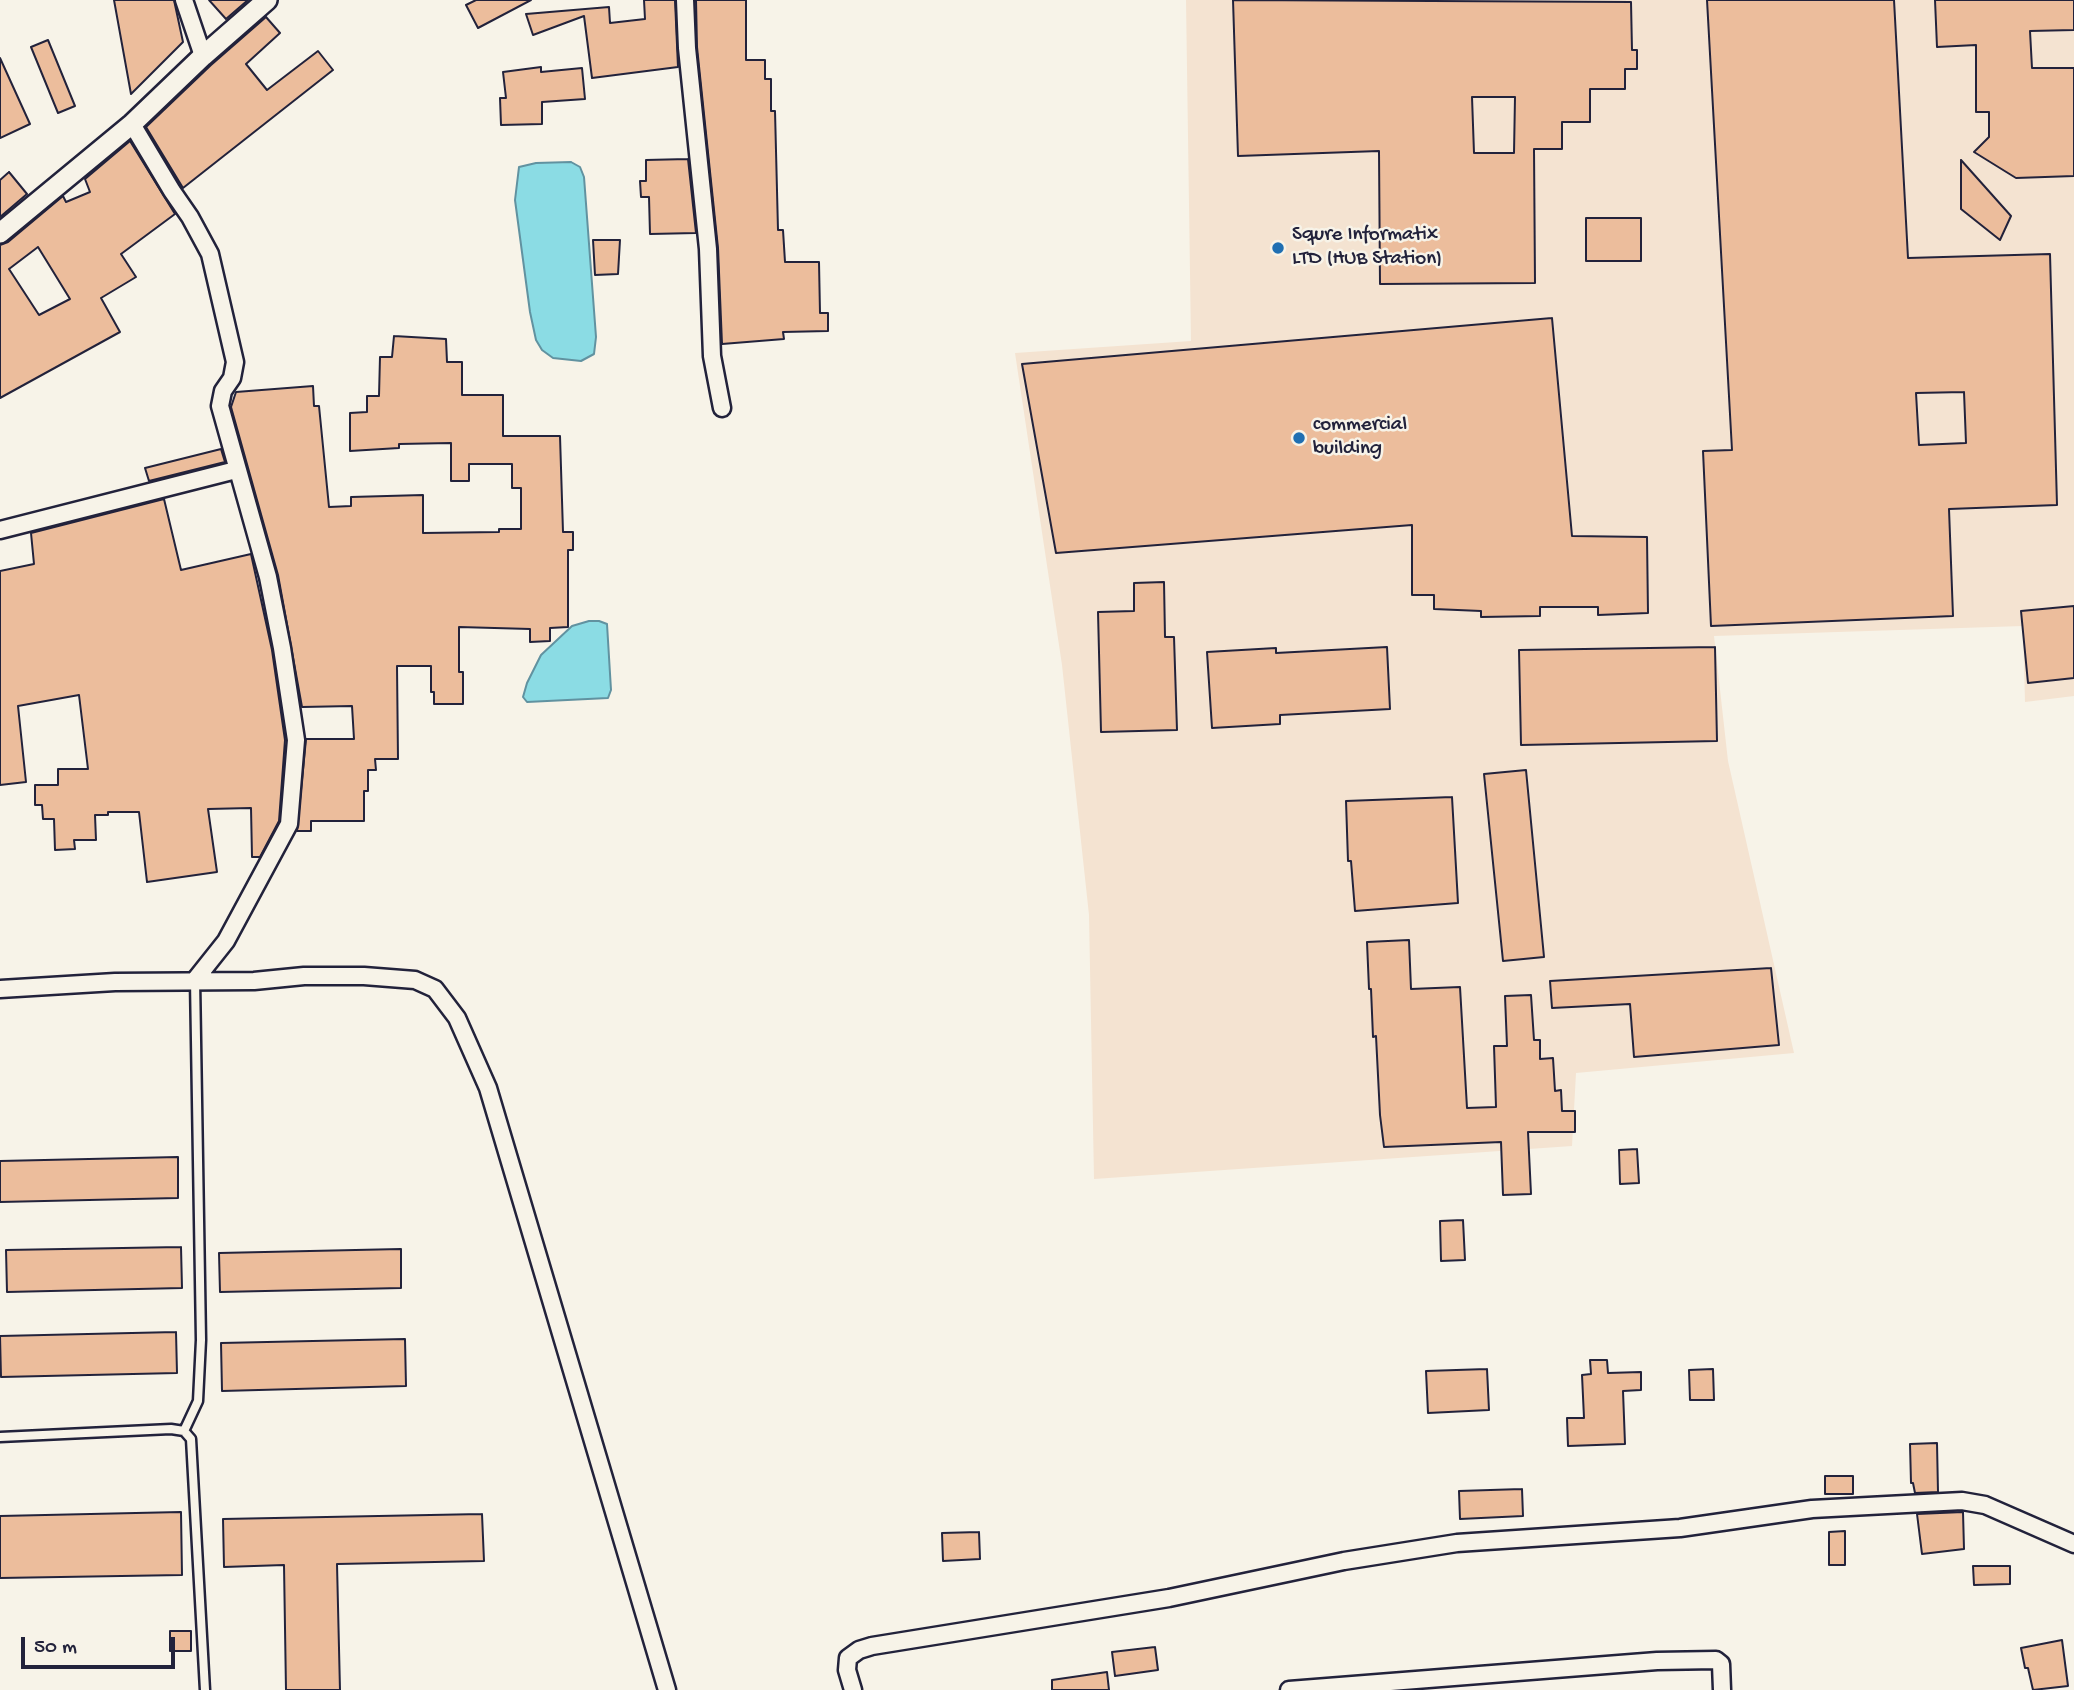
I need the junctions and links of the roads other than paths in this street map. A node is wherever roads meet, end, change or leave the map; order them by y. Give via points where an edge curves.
1 (184, 0) edge
2 (267, 0) edge
3 (685, 0) edge
4 (203, 56) junction
5 (132, 124) junction
6 (0, 233) edge
7 (722, 408) dead end
8 (236, 470) junction
9 (0, 530) edge
10 (195, 980) junction
11 (0, 989) edge
12 (184, 1431) junction
13 (0, 1437) edge
14 (2074, 1544) edge
15 (205, 1690) edge
16 (667, 1690) edge
17 (853, 1690) edge
18 (1289, 1690) edge
19 (1722, 1690) edge

1 - 4 street
2 - 4 street
3 - 7 street via 708,249 712,356
4 - 5 street
5 - 6 street
5 - 8 street via 210,254 235,362 220,406
8 - 9 street
8 - 10 street via 268,577 282,648 296,740 294,782 289,824 226,941
10 - 11 street
10 - 12 lane via 201,1340 198,1401
10 - 16 street via 364,976 415,980 435,989 457,1018 488,1088
12 - 13 lane
12 - 15 lane via 191,1438 193,1451
14 - 17 street via 1985,1505 1962,1501 1812,1509 1680,1528 1457,1543 1344,1560 1169,1598 872,1646 848,1658
18 - 19 street via 1716,1660 1721,1664

